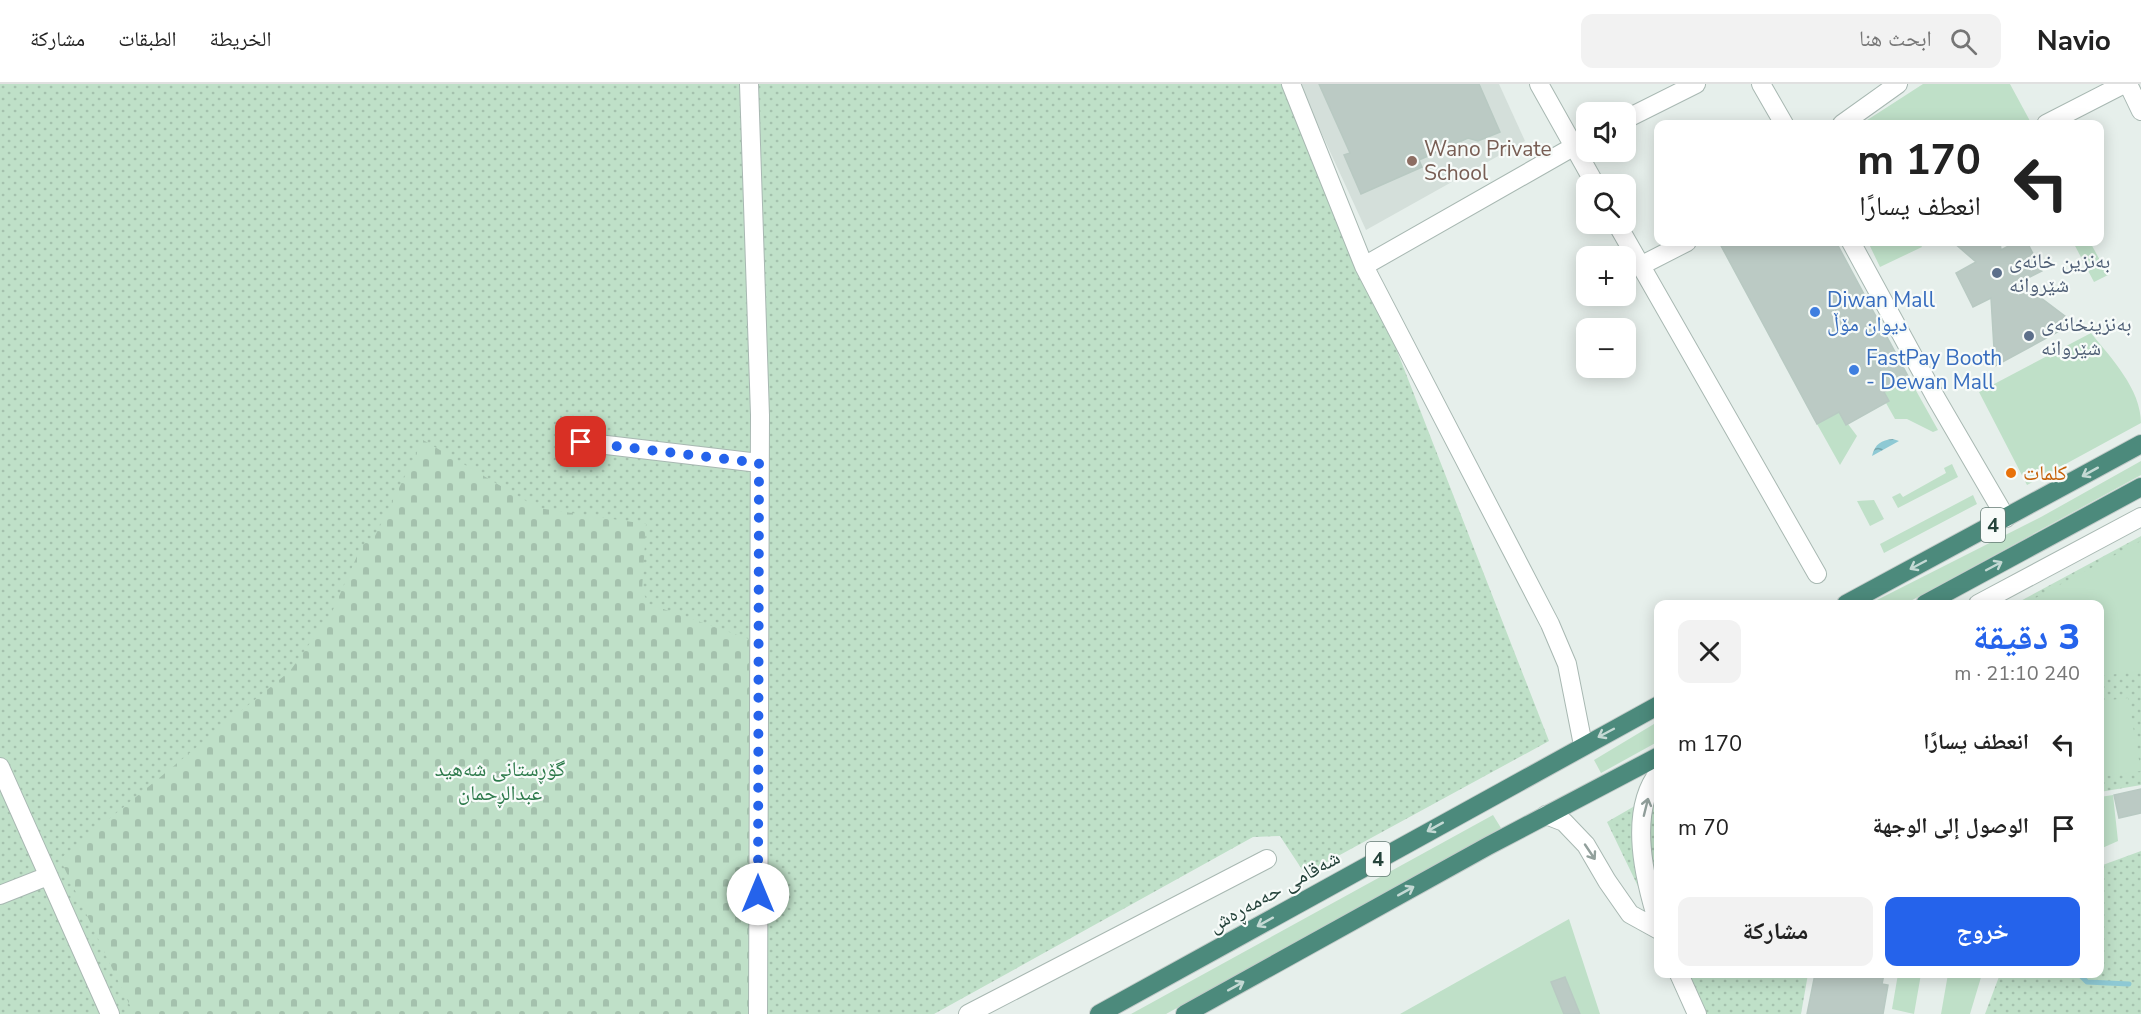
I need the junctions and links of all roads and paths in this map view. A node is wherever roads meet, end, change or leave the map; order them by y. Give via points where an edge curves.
1 (749, 84) edge
2 (1291, 84) edge
3 (1539, 84) edge
4 (1696, 84) edge
5 (1761, 84) edge
6 (1898, 84) edge
7 (2126, 84) edge
8 (2141, 111) edge
9 (1636, 114) edge
10 (1782, 120) edge
11 (1848, 120) edge
12 (2054, 120) edge
13 (1576, 136) edge
14 (1576, 144) edge
15 (1623, 234) edge
16 (1679, 246) edge
17 (1853, 246) edge
18 (1642, 265) junction
19 (1364, 266) junction
20 (581, 442) dead end
21 (2141, 444) edge
22 (759, 463) junction
23 (2141, 488) edge
24 (2141, 517) edge
25 (2006, 518) junction
26 (1817, 574) dead end
27 (1853, 600) edge
28 (1932, 600) edge
29 (1985, 600) edge
30 (1654, 708) edge
31 (1583, 745) junction
32 (1654, 759) edge
33 (0, 767) edge
34 (1654, 778) edge
35 (1546, 815) junction
36 (1268, 859) dead end
37 (48, 876) junction
38 (0, 895) edge
39 (1654, 911) edge
40 (1654, 926) edge
41 (1681, 978) edge
42 (110, 1014) edge
43 (758, 1014) edge
44 (968, 1014) edge
45 (1100, 1014) edge
46 (1185, 1014) edge
47 (1697, 1014) edge

1 - 22 street
2 - 19 street
3 - 13 street
4 - 9 street
5 - 10 street
6 - 11 street
7 - 8 street
7 - 12 street
14 - 19 street
15 - 18 street
16 - 18 street
17 - 25 street
18 - 26 street
19 - 31 street via 1550,624 1567,664
20 - 22 street
21 -> 25 highway, 4
22 - 43 street
28 -> 23 highway, 4
24 - 29 street
25 -> 27 highway, 4
30 -> 31 highway, شەقامی حەمەڕەش / 4
31 -> 45 highway, شەقامی حەمەڕەش / 4
32 - 35 highway, 4
33 - 37 street
39 -> 34 street via 1642,848 1643,816
35 -> 40 street via 1564,822 1586,845 1630,914
46 -> 35 highway, 4
36 - 44 street
37 - 38 street
37 - 42 street
41 - 47 street

